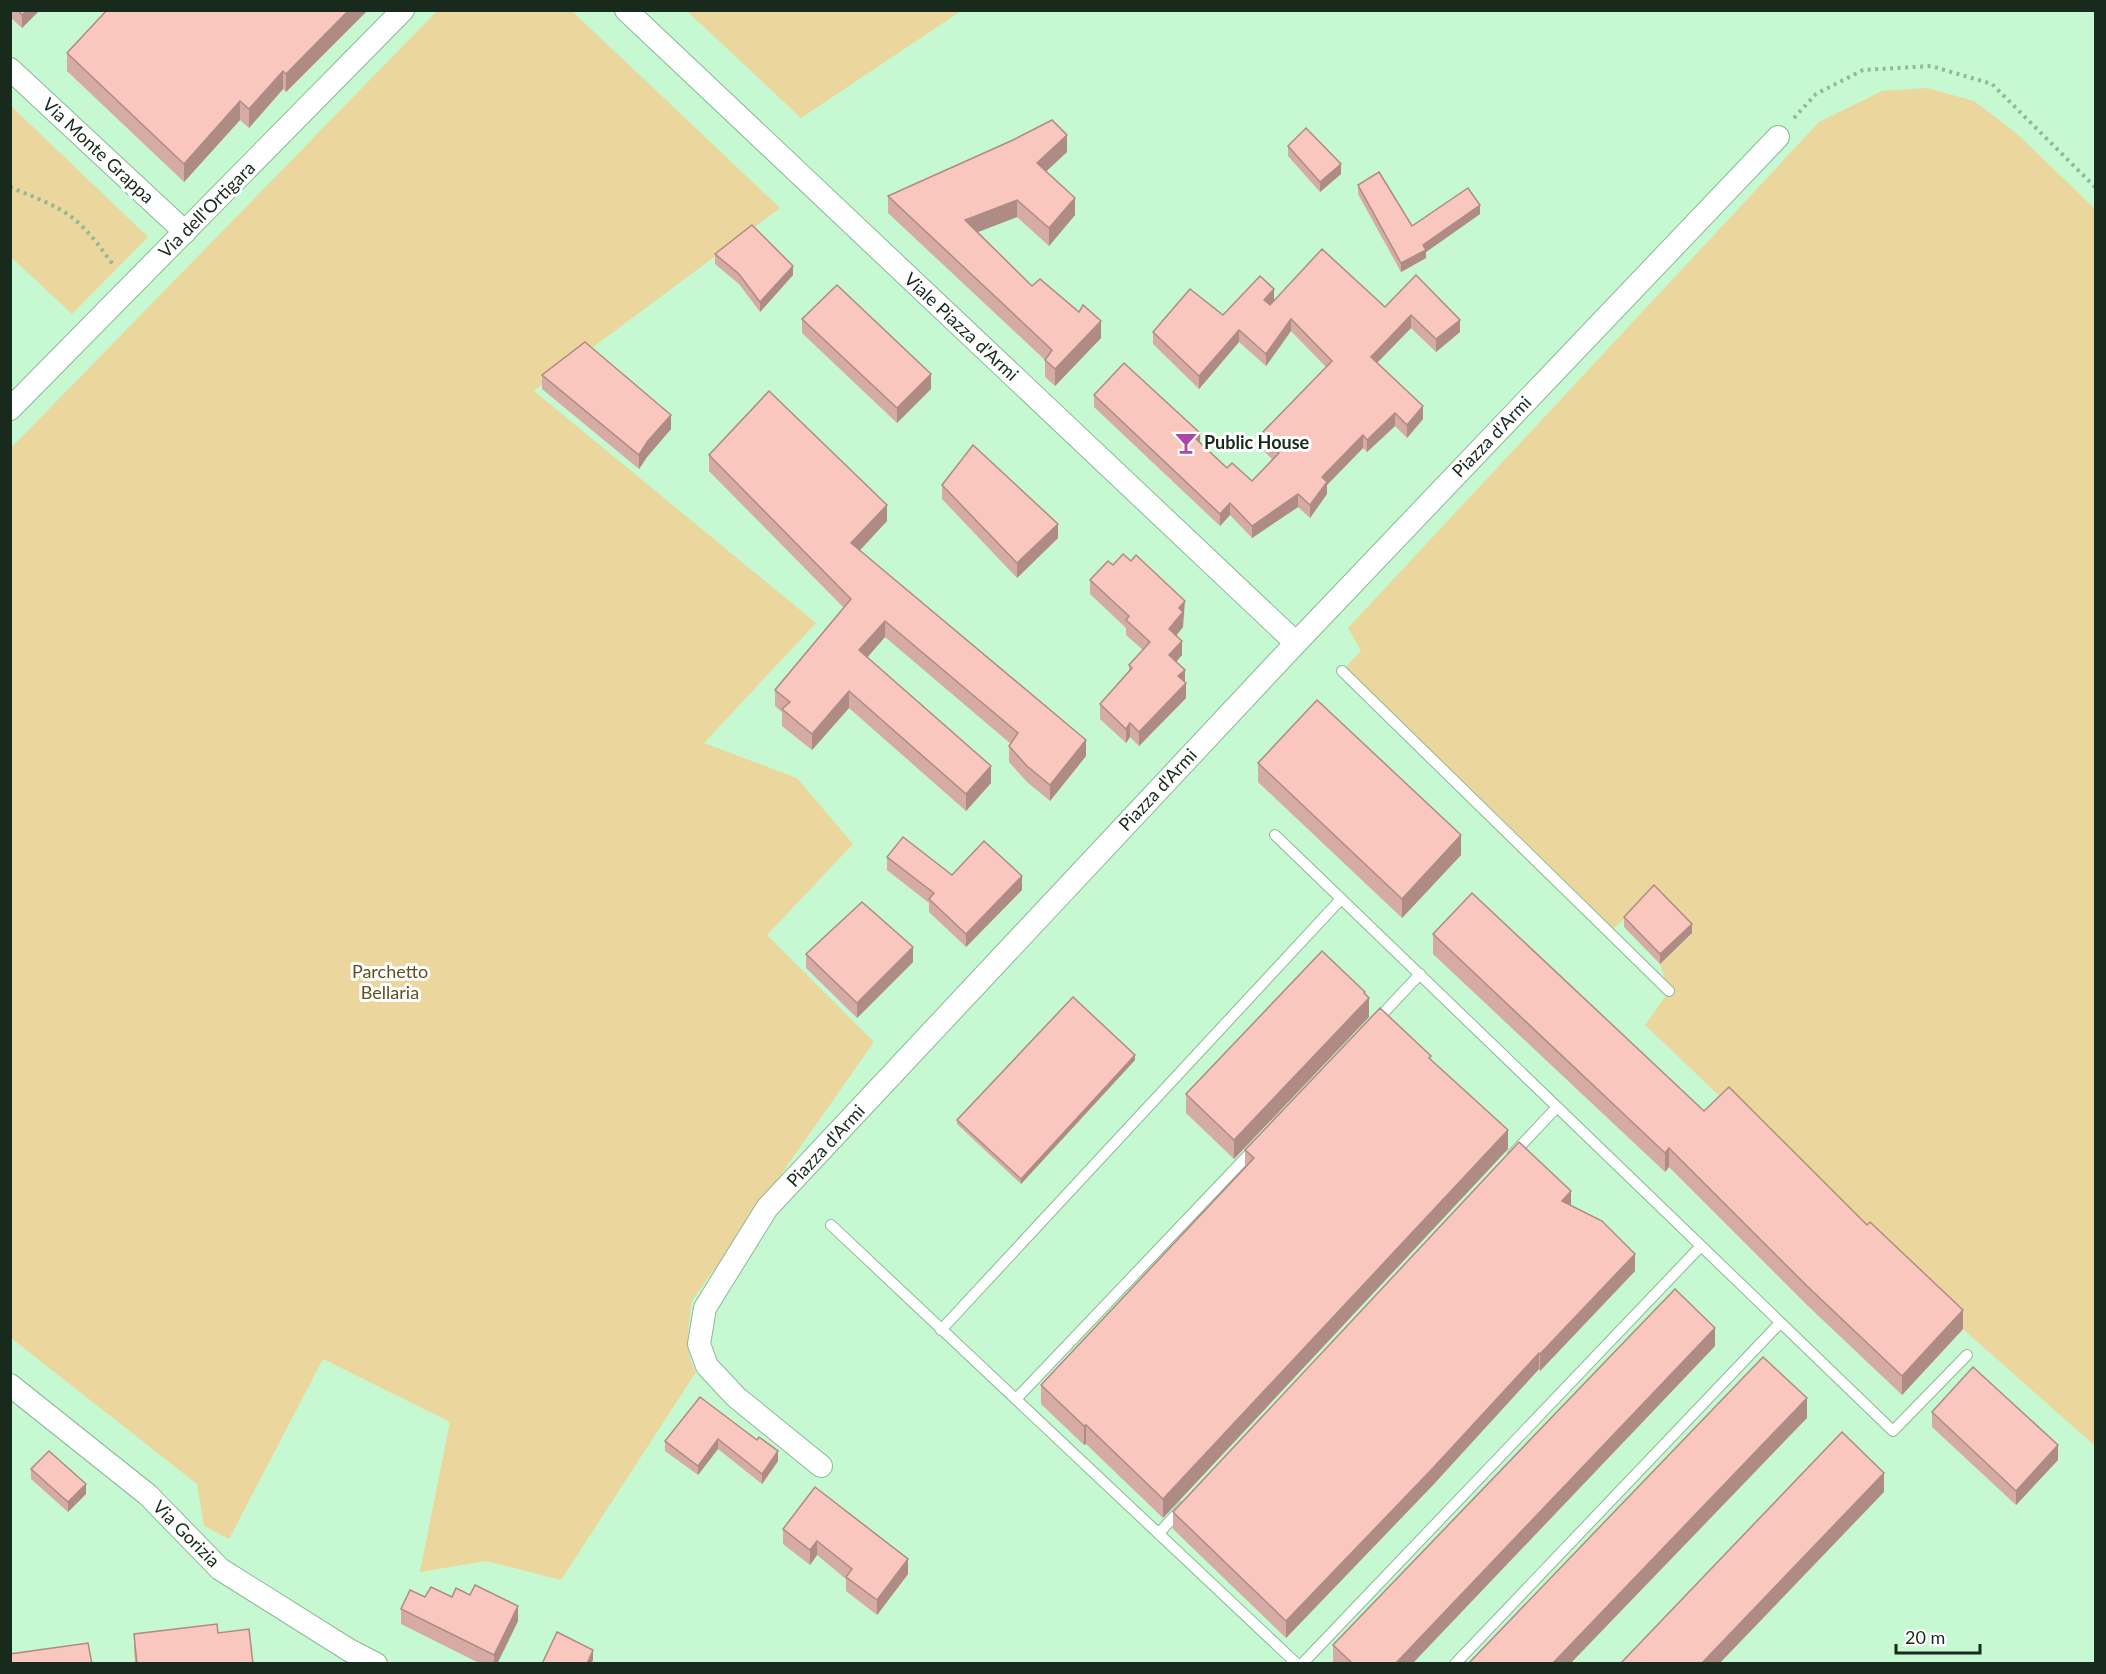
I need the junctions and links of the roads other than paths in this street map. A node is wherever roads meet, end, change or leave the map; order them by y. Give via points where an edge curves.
1 (404, 10) edge
2 (626, 10) edge
3 (10, 69) edge
4 (1778, 137) road end
5 (185, 232) junction
6 (10, 409) edge
7 (1296, 643) junction
8 (1342, 671) dead end
9 (1275, 835) dead end
10 (1341, 898) junction
11 (1420, 974) junction
12 (1669, 991) dead end
13 (1370, 1026) edge
14 (1557, 1107) junction
15 (1263, 1139) edge
16 (1508, 1159) edge
17 (831, 1225) dead end
18 (1701, 1246) junction
19 (1780, 1323) junction
20 (941, 1330) junction
21 (1967, 1355) dead end
22 (10, 1385) edge
23 (1016, 1399) junction
24 (821, 1466) dead end
25 (1191, 1498) edge
26 (1159, 1533) junction
27 (376, 1664) edge
28 (1300, 1664) edge
29 (1455, 1664) edge

1 - 5 street, Via dell'Ortigara
2 - 7 street, Viale Piazza d'Armi
3 - 5 street, Via Monte Grappa
4 - 7 street, Piazza d'Armi
5 - 6 street, Via dell'Ortigara
7 - 24 street, Piazza d'Armi via 767,1208 705,1308 699,1344 707,1366 736,1397
8 - 12 lane
9 - 10 lane
10 - 11 lane
10 - 20 lane
11 - 13 lane
11 - 14 lane
14 - 16 lane
14 - 18 lane
15 - 23 lane
17 - 20 lane
18 - 19 lane
18 - 28 lane
19 - 21 lane via 1893,1431
19 - 29 lane
20 - 23 lane
22 - 27 street, Via Gorizia via 148,1495 220,1569
23 - 26 lane
25 - 26 lane
26 - 28 lane

